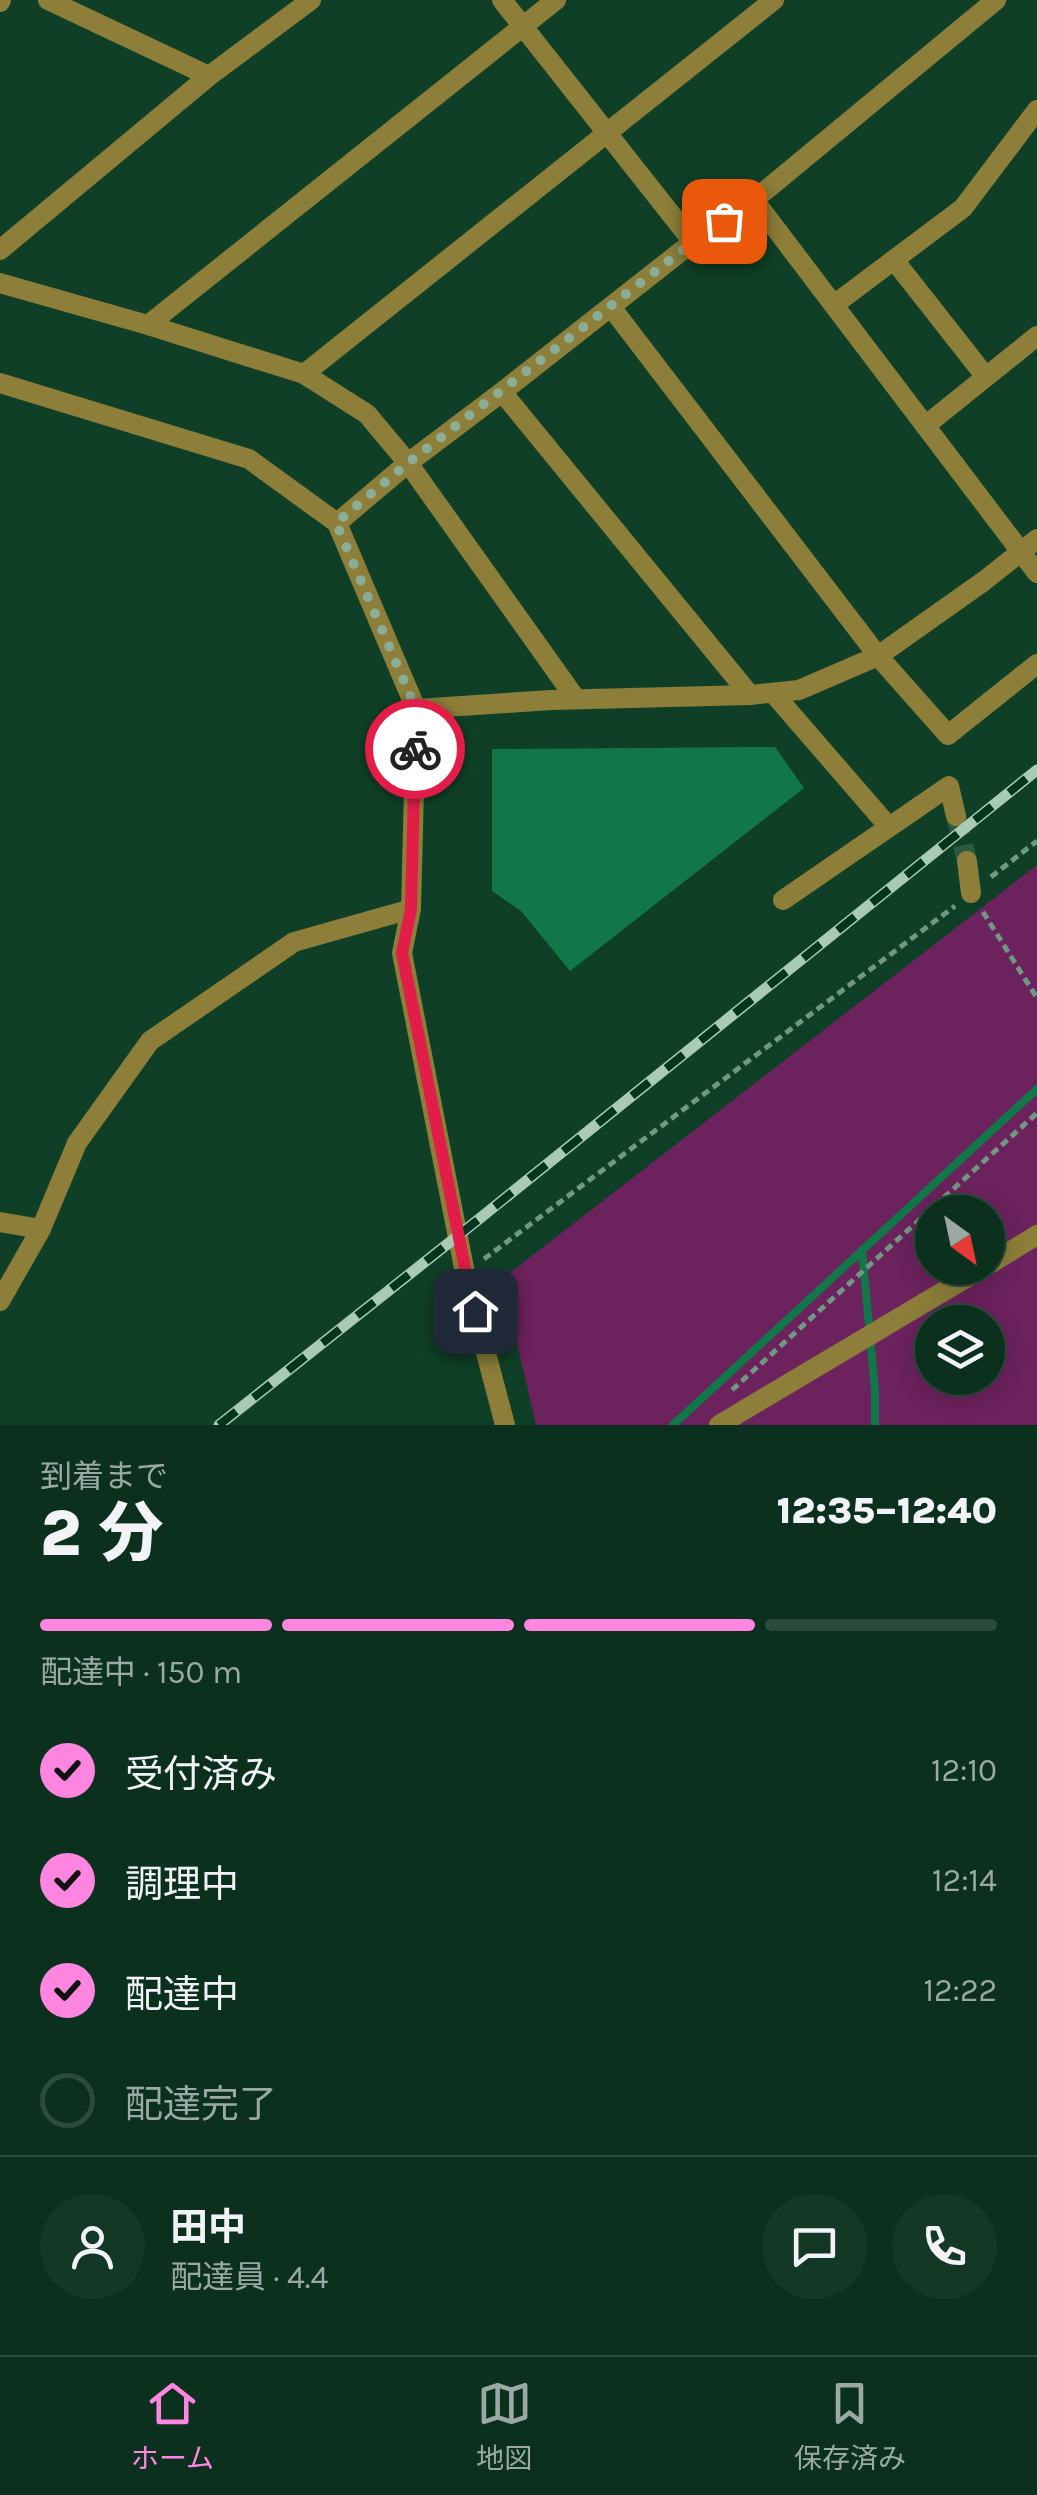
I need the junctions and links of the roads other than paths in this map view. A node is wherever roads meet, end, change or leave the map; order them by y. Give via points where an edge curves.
1 (48, 0) edge
2 (311, 0) edge
3 (502, 0) edge
4 (556, 0) edge
5 (774, 0) edge
6 (996, 0) edge
7 (523, 26) junction
8 (209, 76) junction
9 (1037, 110) edge
10 (607, 133) junction
11 (754, 200) junction
12 (693, 242) junction
13 (0, 250) edge
14 (894, 260) junction
15 (0, 284) edge
16 (835, 304) junction
17 (610, 307) junction
18 (148, 325) junction
19 (1037, 336) edge
20 (304, 374) junction
21 (986, 378) junction
22 (0, 383) edge
23 (502, 392) junction
24 (925, 426) junction
25 (408, 463) junction
26 (336, 523) junction
27 (1029, 545) edge
28 (1037, 573) edge
29 (878, 656) junction
30 (1037, 664) edge
31 (773, 693) junction
32 (750, 695) junction
33 (576, 699) junction
34 (416, 709) junction
35 (956, 816) tunnel mouth
36 (889, 827) junction
37 (967, 861) tunnel mouth
38 (971, 893) road end
39 (782, 900) dead end
40 (411, 909) junction
41 (0, 1222) edge
42 (41, 1229) junction
43 (1037, 1235) edge
44 (1005, 1254) edge
45 (953, 1285) edge
46 (0, 1301) edge
47 (505, 1425) edge
48 (718, 1425) edge

1 - 8 street
2 - 8 street
3 - 7 street
4 - 7 street
5 - 10 street
6 - 11 street
7 - 10 street
7 - 18 street
8 - 13 street
9 - 14 street via 963,208
10 - 12 street
10 - 20 street
11 - 12 street
11 - 16 street
12 - 17 street
14 - 16 street
14 - 21 street
15 - 18 street
16 - 24 street
17 - 23 street
17 - 29 street
18 - 20 street
19 - 21 street
20 - 25 street via 367,414
21 - 24 street
22 - 26 street via 248,459
23 - 25 street
23 - 32 street
24 - 27 street
25 - 26 street
25 - 33 street
26 - 34 street
27 - 28 street
27 - 29 street
29 - 30 street via 948,734
29 - 31 street via 799,690
31 - 32 street
31 - 36 street
32 - 33 street
33 - 34 street
34 - 40 street
35 - 36 street via 949,786
36 - 39 street
37 - 38 street
40 - 42 street via 294,942 150,1041 77,1143
40 - 47 street via 402,953 466,1273
41 - 42 street
42 - 46 street
43 - 44 street
45 - 48 street

